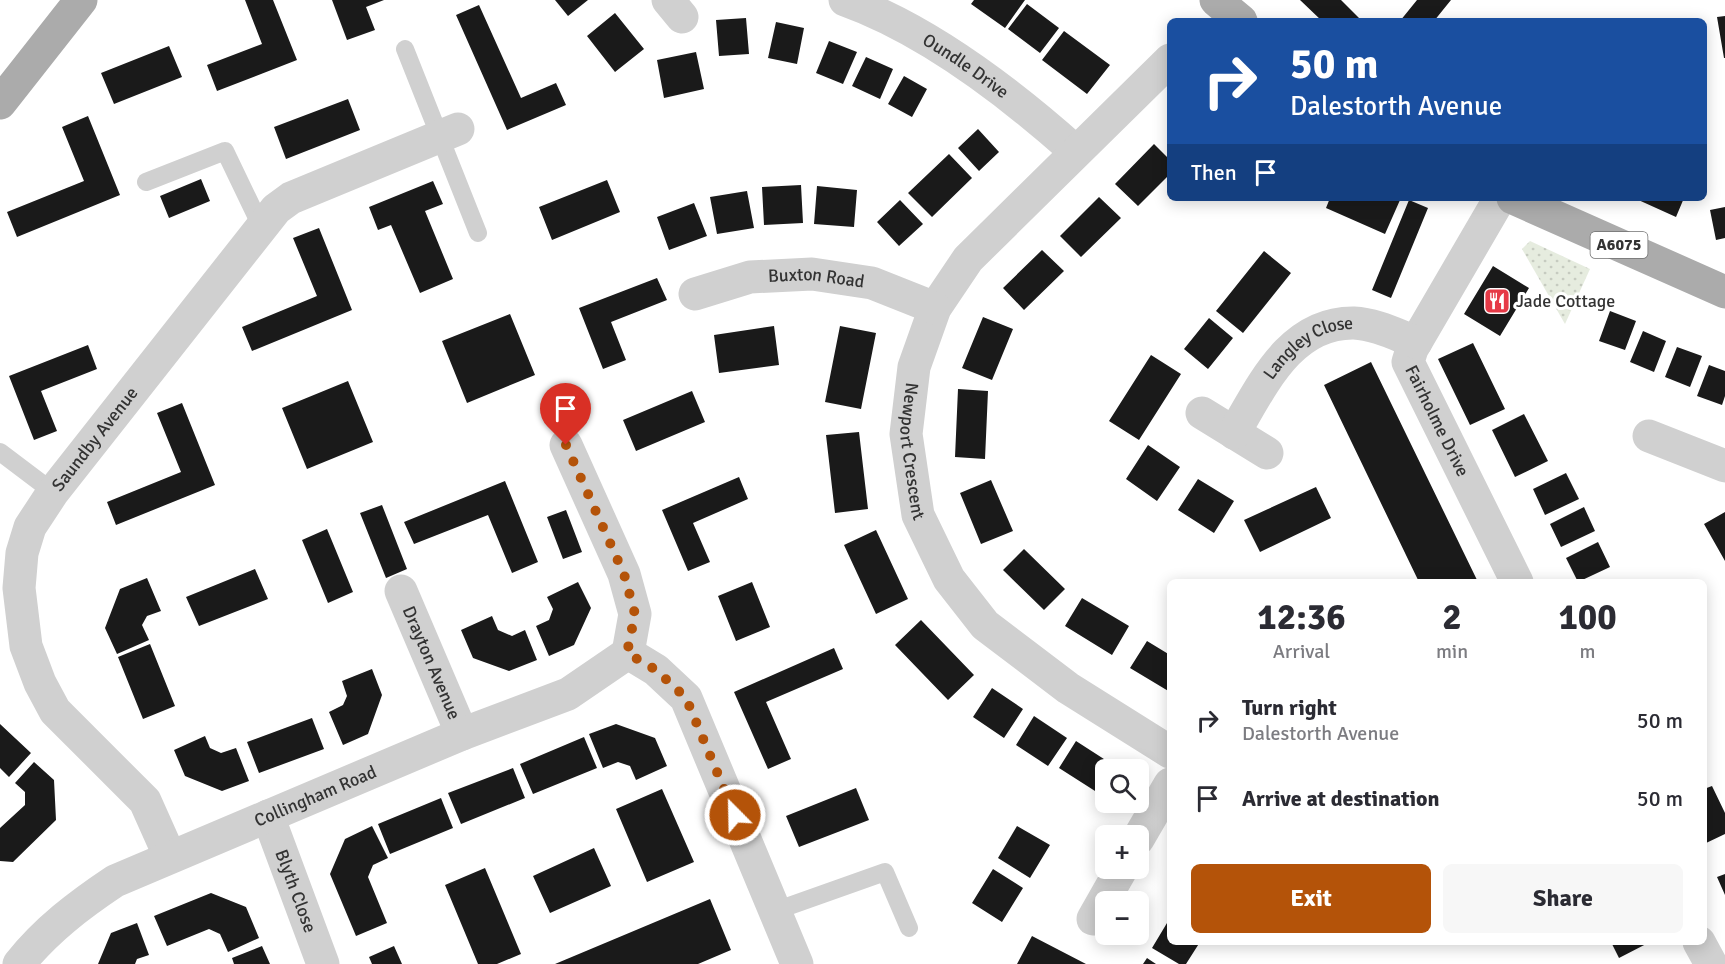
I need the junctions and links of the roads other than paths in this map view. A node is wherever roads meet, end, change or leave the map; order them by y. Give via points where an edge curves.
1 (81, 0) edge
2 (845, 0) edge
3 (405, 49) dead end
4 (1167, 63) edge
5 (0, 103) edge
6 (449, 133) junction
7 (1075, 151) junction
8 (146, 182) dead end
9 (1498, 201) edge
10 (1520, 201) edge
11 (261, 226) junction
12 (478, 233) dead end
13 (1725, 292) edge
14 (695, 294) dead end
15 (935, 308) junction
16 (1416, 342) junction
17 (1202, 413) dead end
18 (1234, 433) junction
19 (1649, 436) dead end
20 (566, 445) dead end
21 (0, 452) edge
22 (1267, 453) dead end
23 (1725, 466) edge
24 (53, 492) junction
25 (1516, 579) edge
26 (401, 591) dead end
27 (627, 653) junction
28 (462, 735) junction
29 (1167, 750) edge
30 (1167, 789) edge
31 (268, 816) junction
32 (1146, 825) edge
33 (170, 857) junction
34 (1116, 879) edge
35 (775, 911) junction
36 (1094, 919) dead end
37 (909, 928) dead end
38 (1701, 945) edge
39 (19, 964) edge
40 (323, 964) edge
41 (797, 964) edge
42 (1711, 964) edge

1 - 5 main road
2 - 7 street, Oundle Drive via 928,41 988,80
3 - 6 lane
4 - 7 street, Newport Crescent
6 - 11 street, Saundby Avenue via 291,198
6 - 12 lane
7 - 15 street, Newport Crescent via 968,259
8 - 11 lane via 225,151
9 - 16 street, Fairholme Drive
10 - 13 main road, A6075
11 - 24 street, Saundby Avenue
14 - 15 street, Buxton Road via 750,277 812,274 873,283
15 - 29 street, Newport Crescent via 914,367 906,434 918,515 949,579 985,625 1068,688
16 - 18 street, Langley Close via 1356,323 1332,324 1306,336 1284,353
16 - 25 street, Fairholme Drive via 1408,362
17 - 18 street
18 - 22 street
19 - 23 street
20 - 27 street via 624,574 635,614
21 - 24 lane
24 - 33 street, Saundby Avenue via 30,527 22,553 19,588 26,646 55,711 146,801
26 - 28 street, Drayton Avenue
27 - 28 street, Collingham Road via 568,694
27 - 35 street via 656,670 686,698
28 - 31 street, Collingham Road
30 - 32 street
31 - 33 street, Collingham Road
31 - 40 street, Blyth Close
33 - 39 street, Collingham Road via 115,881 70,912
34 - 36 street
35 - 37 lane via 885,872
35 - 41 street
38 - 42 street

